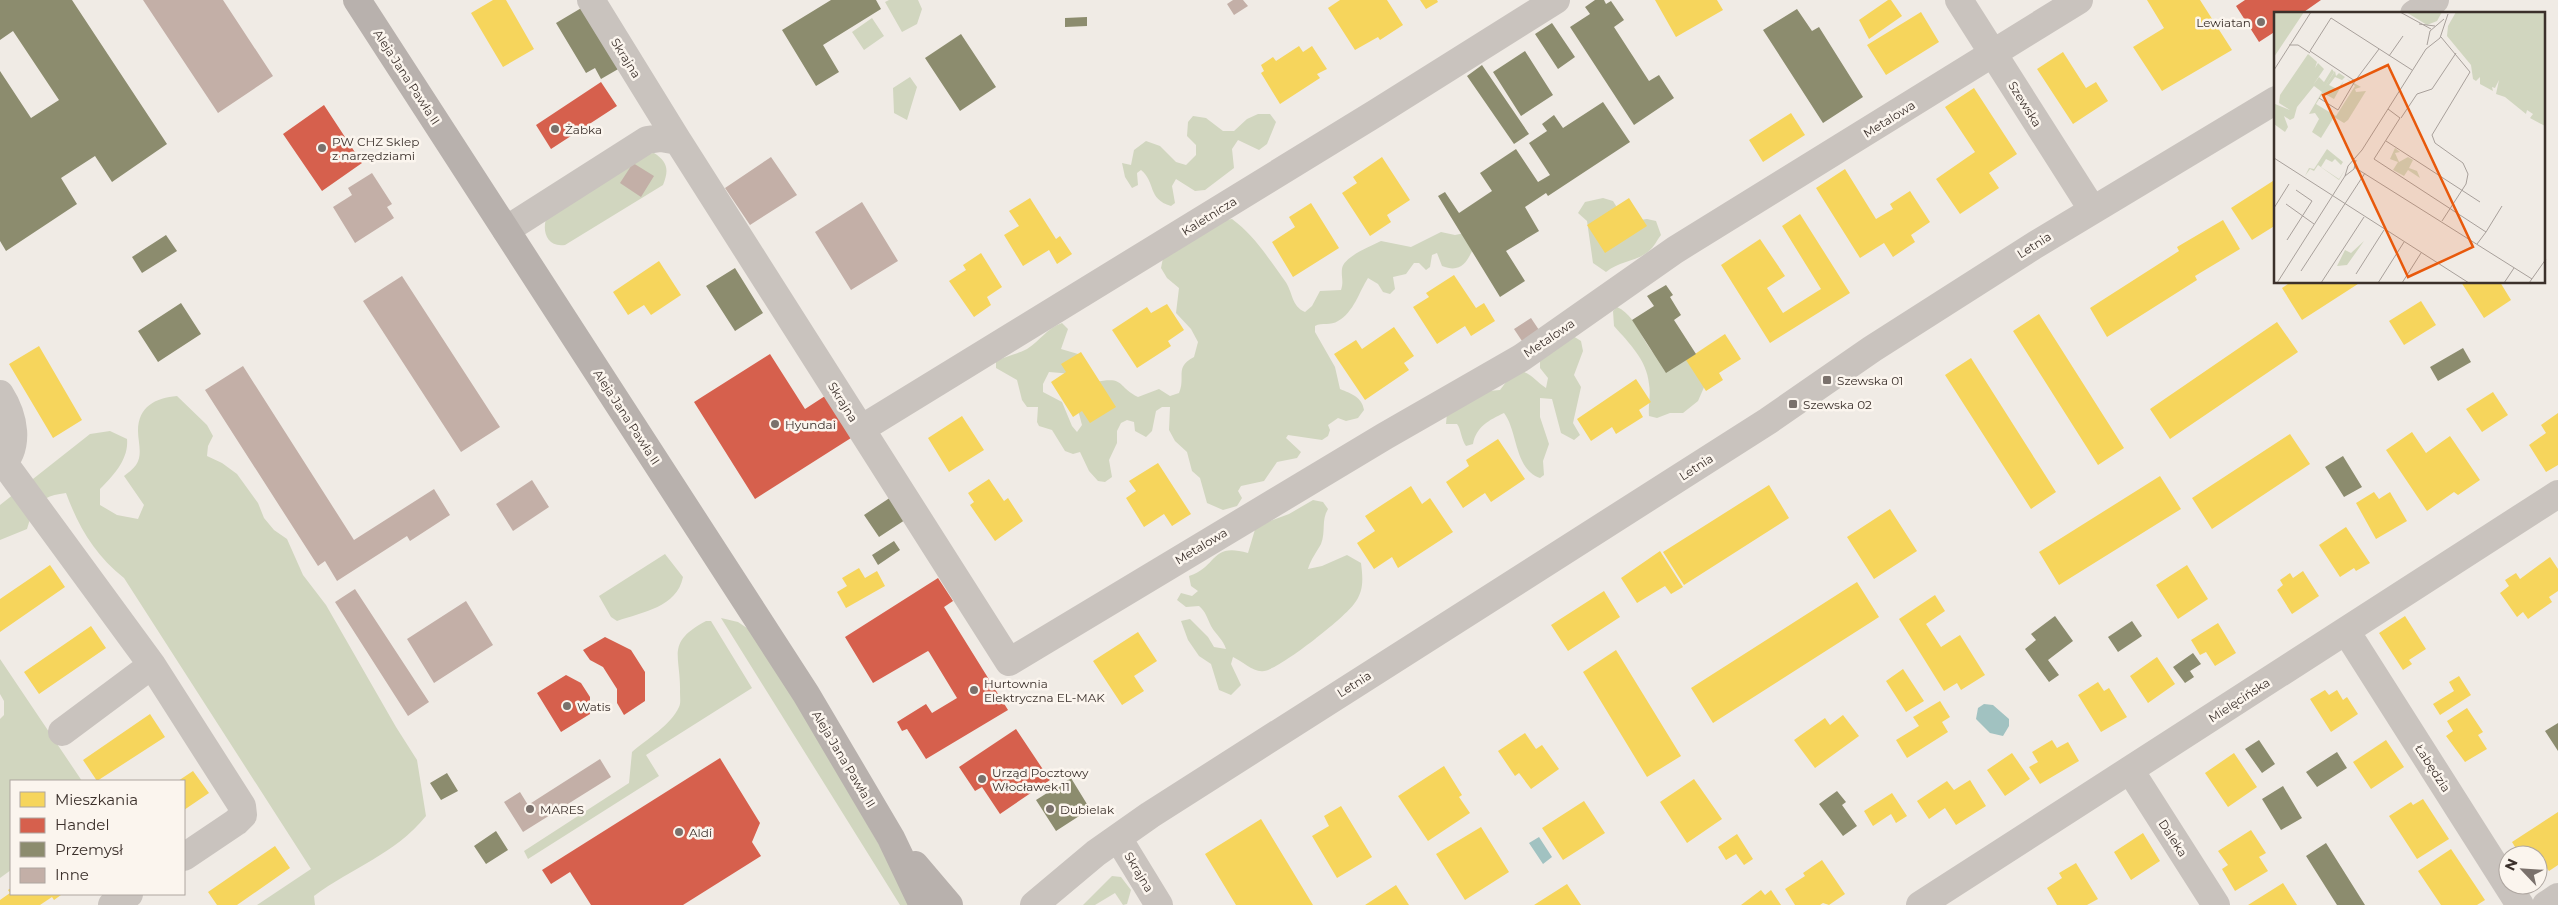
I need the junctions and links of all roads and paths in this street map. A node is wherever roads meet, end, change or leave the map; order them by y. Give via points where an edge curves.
1 (358, 0) edge
2 (591, 0) edge
3 (1556, 0) edge
4 (1959, 0) edge
5 (2079, 0) edge
6 (2435, 0) edge
7 (2417, 12) edge
8 (1994, 54) junction
9 (2274, 101) edge
10 (678, 141) junction
11 (2092, 209) junction
12 (506, 230) junction
13 (0, 394) edge
14 (861, 430) junction
15 (2, 465) edge
16 (2558, 494) edge
17 (2346, 631) junction
18 (1009, 662) joint
19 (152, 665) junction
20 (62, 732) dead end
21 (2130, 770) junction
22 (891, 838) junction
23 (1118, 838) junction
24 (185, 856) edge
25 (127, 895) edge
26 (2558, 897) edge
27 (112, 905) edge
28 (923, 905) edge
29 (949, 905) edge
30 (1034, 905) edge
31 (1062, 905) edge
32 (1159, 905) edge
33 (1920, 905) edge
34 (2216, 905) edge
35 (2520, 905) edge
36 (2546, 905) edge

1 - 12 main road, Aleja Jana Pawła II
2 - 10 street, Skrajna
3 - 14 street, Kaletnicza
4 - 8 street, Szewska
5 - 8 street, Metalowa
6 - 7 street
8 - 11 street, Szewska
8 - 18 street, Metalowa via 1676,250 1521,358
9 - 11 street, Letnia
10 - 12 street via 647,140
10 - 14 street, Skrajna
11 - 23 street, Letnia
12 - 22 main road, Aleja Jana Pawła II via 806,694
13 - 15 street via 9,409 14,438
14 - 18 street, Skrajna
15 - 19 street
16 - 17 street, Mielęcińska
17 - 21 street, Mielęcińska
17 - 35 street, Łabędzia
19 - 20 street
19 - 24 street via 242,806 243,815 236,822
21 - 33 street, Mielęcińska
21 - 34 street, Daleka
22 - 28 main road, Aleja Jana Pawła II
22 - 29 main road, Aleja Jana Pawła II
23 - 30 street, Letnia
23 - 31 street, Letnia
23 - 32 street, Skrajna
25 - 27 street
26 - 36 street

